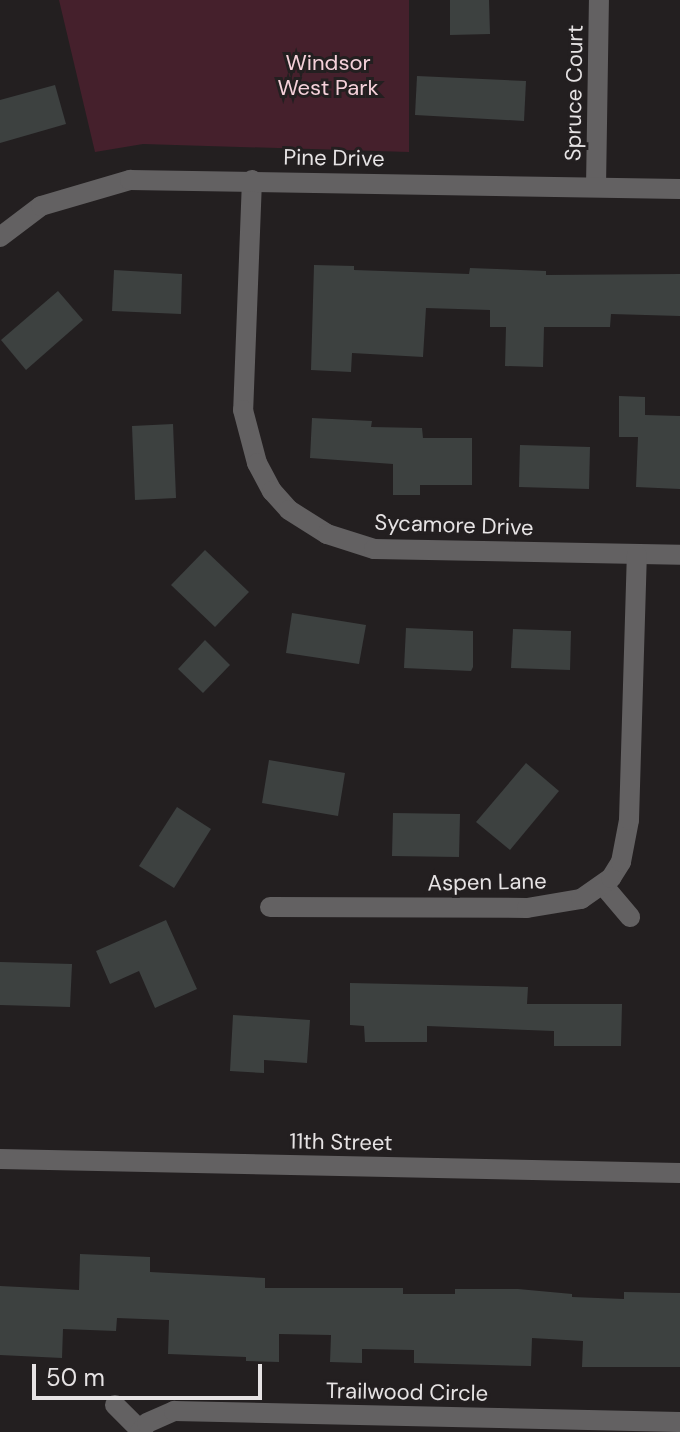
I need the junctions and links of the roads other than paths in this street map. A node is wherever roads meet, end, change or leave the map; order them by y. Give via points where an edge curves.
1 (599, 0) edge
2 (252, 180) junction
3 (596, 187) junction
4 (680, 189) edge
5 (0, 237) edge
6 (637, 555) junction
7 (680, 555) edge
8 (603, 885) junction
9 (270, 907) dead end
10 (630, 917) dead end
11 (0, 1159) edge
12 (680, 1173) edge
13 (115, 1405) dead end
14 (680, 1422) edge
15 (140, 1431) edge

1 - 3 street, Spruce Court
2 - 3 street, Pine Drive
2 - 5 street, Pine Drive via 130,180 41,206
2 - 6 street, Sycamore Drive via 243,410 257,463 289,510 327,534 374,549
3 - 4 street, Pine Drive
6 - 7 street, Sycamore Drive
6 - 8 street via 629,820 621,862
8 - 9 street, Aspen Lane via 581,899 527,908
8 - 10 street
11 - 12 street, 11th Street
13 - 15 street
14 - 15 street, Trailwood Circle via 174,1411

